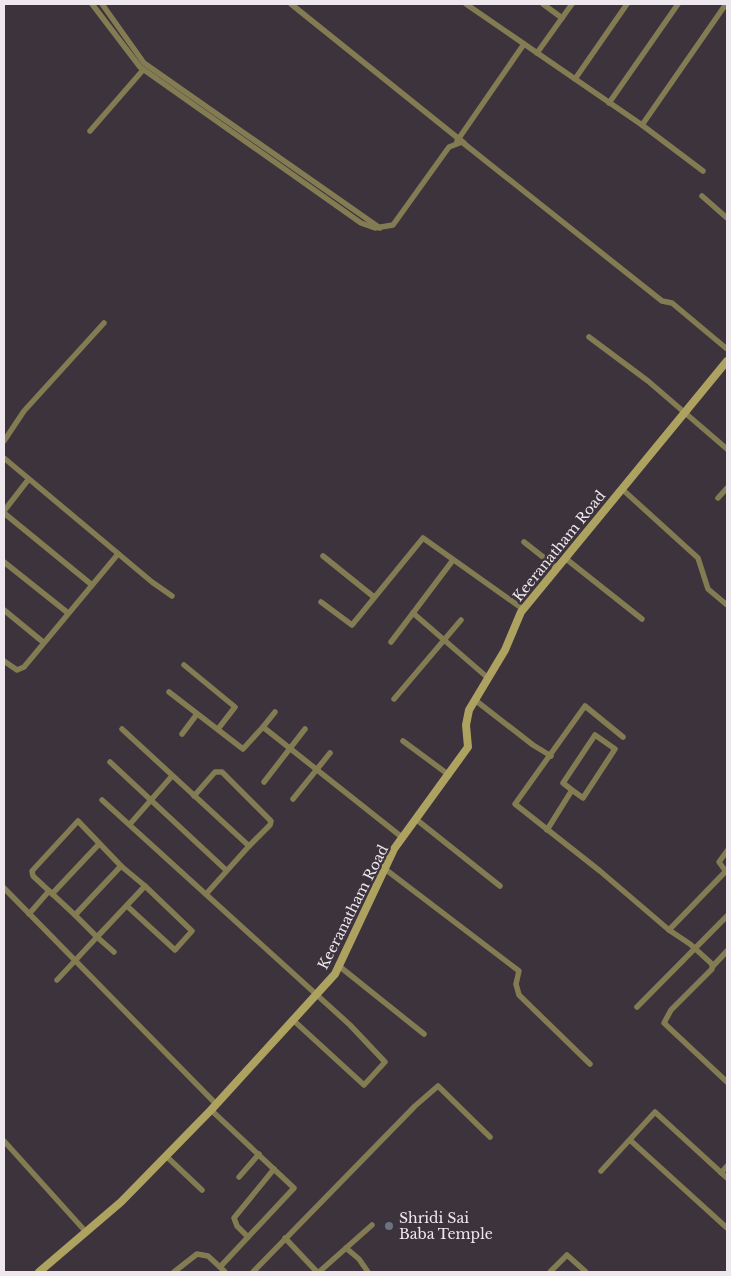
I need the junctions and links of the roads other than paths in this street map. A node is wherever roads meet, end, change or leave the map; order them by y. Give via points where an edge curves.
1 (92, 4) edge
2 (102, 4) edge
3 (292, 4) edge
4 (466, 4) edge
5 (543, 4) edge
6 (572, 4) edge
7 (627, 4) edge
8 (678, 4) edge
9 (726, 4) edge
10 (562, 18) junction
11 (524, 44) junction
12 (538, 53) junction
13 (143, 70) junction
14 (575, 79) junction
15 (609, 103) junction
16 (642, 125) junction
17 (90, 130) dead end
18 (457, 141) junction
19 (702, 172) dead end
20 (702, 196) dead end
21 (726, 215) edge
22 (380, 228) junction
23 (104, 323) dead end
24 (590, 337) dead end
25 (727, 349) edge
26 (727, 361) edge
27 (685, 412) junction
28 (4, 441) edge
29 (727, 449) edge
30 (4, 458) edge
31 (28, 480) junction
32 (727, 488) edge
33 (622, 489) junction
34 (718, 498) dead end
35 (4, 512) edge
36 (524, 542) dead end
37 (118, 554) junction
38 (323, 556) dead end
39 (565, 558) junction
40 (453, 560) junction
41 (4, 562) edge
42 (557, 568) junction
43 (92, 585) junction
44 (172, 596) dead end
45 (374, 598) junction
46 (321, 602) dead end
47 (727, 605) edge
48 (523, 609) junction
49 (4, 610) edge
50 (68, 613) junction
51 (413, 613) junction
52 (642, 619) dead end
53 (461, 620) dead end
54 (445, 640) junction
55 (43, 642) junction
56 (391, 642) dead end
57 (4, 661) edge
58 (184, 665) dead end
59 (488, 678) junction
60 (169, 692) dead end
61 (394, 699) dead end
62 (475, 700) junction
63 (275, 712) dead end
64 (197, 714) junction
65 (263, 727) junction
66 (122, 729) dead end
67 (218, 729) junction
68 (305, 729) dead end
69 (182, 734) dead end
70 (624, 737) dead end
71 (403, 741) dead end
72 (290, 748) junction
73 (330, 753) dead end
74 (551, 756) junction
75 (110, 762) dead end
76 (318, 768) junction
77 (449, 775) junction
78 (172, 776) junction
79 (264, 782) dead end
80 (572, 790) junction
81 (194, 796) junction
82 (293, 799) dead end
83 (102, 800) dead end
84 (150, 801) junction
85 (417, 820) junction
86 (130, 824) junction
87 (547, 830) junction
88 (404, 838) junction
89 (99, 844) junction
90 (249, 846) junction
91 (727, 851) edge
92 (120, 866) junction
93 (385, 869) junction
94 (226, 870) junction
95 (726, 872) edge
96 (146, 886) junction
97 (500, 886) dead end
98 (4, 888) edge
99 (51, 893) junction
100 (206, 893) junction
101 (127, 906) junction
102 (29, 914) junction
103 (75, 915) junction
104 (727, 916) edge
105 (669, 930) junction
106 (97, 937) junction
107 (695, 949) junction
108 (727, 951) edge
109 (114, 952) dead end
110 (75, 960) junction
111 (339, 966) junction
112 (713, 966) junction
113 (57, 980) dead end
114 (317, 996) junction
115 (637, 1007) dead end
116 (293, 1020) junction
117 (424, 1034) dead end
118 (590, 1064) dead end
119 (727, 1082) edge
120 (214, 1107) junction
121 (490, 1137) dead end
122 (4, 1140) edge
123 (630, 1140) junction
124 (259, 1154) junction
125 (166, 1156) junction
126 (727, 1166) edge
127 (274, 1169) junction
128 (601, 1171) dead end
129 (721, 1173) junction
130 (239, 1177) dead end
131 (727, 1178) edge
132 (202, 1190) dead end
133 (372, 1225) dead end
134 (727, 1228) edge
135 (86, 1232) junction
136 (248, 1237) junction
137 (285, 1238) junction
138 (346, 1248) junction
139 (223, 1270) edge
140 (39, 1272) edge
141 (174, 1272) edge
142 (253, 1272) edge
143 (318, 1272) edge
144 (368, 1272) edge
145 (550, 1272) edge
146 (586, 1272) edge

1 - 13 street
2 - 22 street via 144,63
3 - 18 street
4 - 11 street
5 - 10 street
6 - 10 street
7 - 14 street
8 - 15 street
9 - 16 street
10 - 12 street
11 - 12 street
11 - 18 street
12 - 14 street
13 - 17 street
13 - 22 street via 361,223
14 - 15 street
15 - 16 street
16 - 19 street
18 - 22 street via 449,147 397,221
18 - 25 street via 466,144
20 - 21 street
23 - 28 street via 24,411
24 - 27 street
26 - 27 street, Keeranatham Road
27 - 29 street
27 - 33 street, Keeranatham Road
30 - 31 street
31 - 35 street
31 - 37 street via 81,520
32 - 34 street
33 - 39 street, Keeranatham Road
33 - 47 street via 698,558 708,589
35 - 43 street
36 - 42 street
37 - 43 street
37 - 44 street
38 - 45 street
39 - 42 street, Keeranatham Road
39 - 52 street
40 - 45 street via 423,538
40 - 48 street
40 - 51 street
41 - 50 street
42 - 48 street, Keeranatham Road
43 - 50 street
45 - 46 street via 352,625
48 - 59 street, Keeranatham Road
49 - 55 street
50 - 55 street
51 - 54 street
51 - 56 street
53 - 54 street
54 - 59 street
54 - 61 street
55 - 57 street via 18,670
58 - 67 street via 235,707
59 - 62 street, Keeranatham Road
60 - 64 street
62 - 74 street
62 - 77 street, Keeranatham Road via 466,725 468,747
63 - 65 street
64 - 67 street
64 - 69 street
65 - 67 street via 245,749
65 - 72 street
66 - 78 street
68 - 72 street
70 - 74 street via 585,706
71 - 77 street
72 - 76 street
72 - 79 street
73 - 76 street
74 - 87 street via 515,804
75 - 84 street
76 - 82 street
76 - 88 street
77 - 85 street, Keeranatham Road
78 - 81 street
78 - 84 street
80 - 80 street via 583,798 615,749 595,735 563,783
80 - 87 street
81 - 90 street
81 - 90 street via 214,772 222,772 271,821
83 - 86 street
84 - 86 street
84 - 94 street
85 - 88 street, Keeranatham Road
85 - 97 street
86 - 100 street
87 - 105 street
88 - 93 street, Keeranatham Road via 394,849
89 - 92 street
89 - 99 street
89 - 99 street via 78,821 68,830 32,871 33,876
90 - 94 street
91 - 95 street via 719,862
92 - 96 street
92 - 103 street
93 - 111 street, Keeranatham Road
93 - 118 street via 519,971 516,984 519,995
94 - 100 street
95 - 105 street
96 - 101 street
96 - 101 street via 192,931 175,950
98 - 102 street
99 - 102 street
99 - 103 street
100 - 114 street
101 - 106 street
102 - 110 street
103 - 106 street
104 - 107 street
105 - 107 street
106 - 109 street
106 - 110 street
107 - 112 street
107 - 115 street
108 - 112 street
110 - 113 street
110 - 120 street
111 - 114 street, Keeranatham Road
111 - 117 street
112 - 119 street via 671,1010 664,1023
114 - 116 street, Keeranatham Road
114 - 116 street via 385,1062 364,1085
116 - 120 street, Keeranatham Road
120 - 124 street
120 - 125 street, Keeranatham Road
121 - 137 street via 438,1086
122 - 135 street
123 - 128 street
123 - 129 street via 655,1112
123 - 134 street
124 - 127 street
124 - 130 street
125 - 132 street
125 - 135 street, Keeranatham Road
126 - 129 street
127 - 136 street via 234,1218
127 - 136 street via 294,1188
129 - 131 street
133 - 138 street
135 - 140 street, Keeranatham Road
136 - 139 street
137 - 142 street
137 - 143 street
138 - 143 street
138 - 144 street
139 - 141 street via 208,1256 197,1254
145 - 146 street via 567,1255

